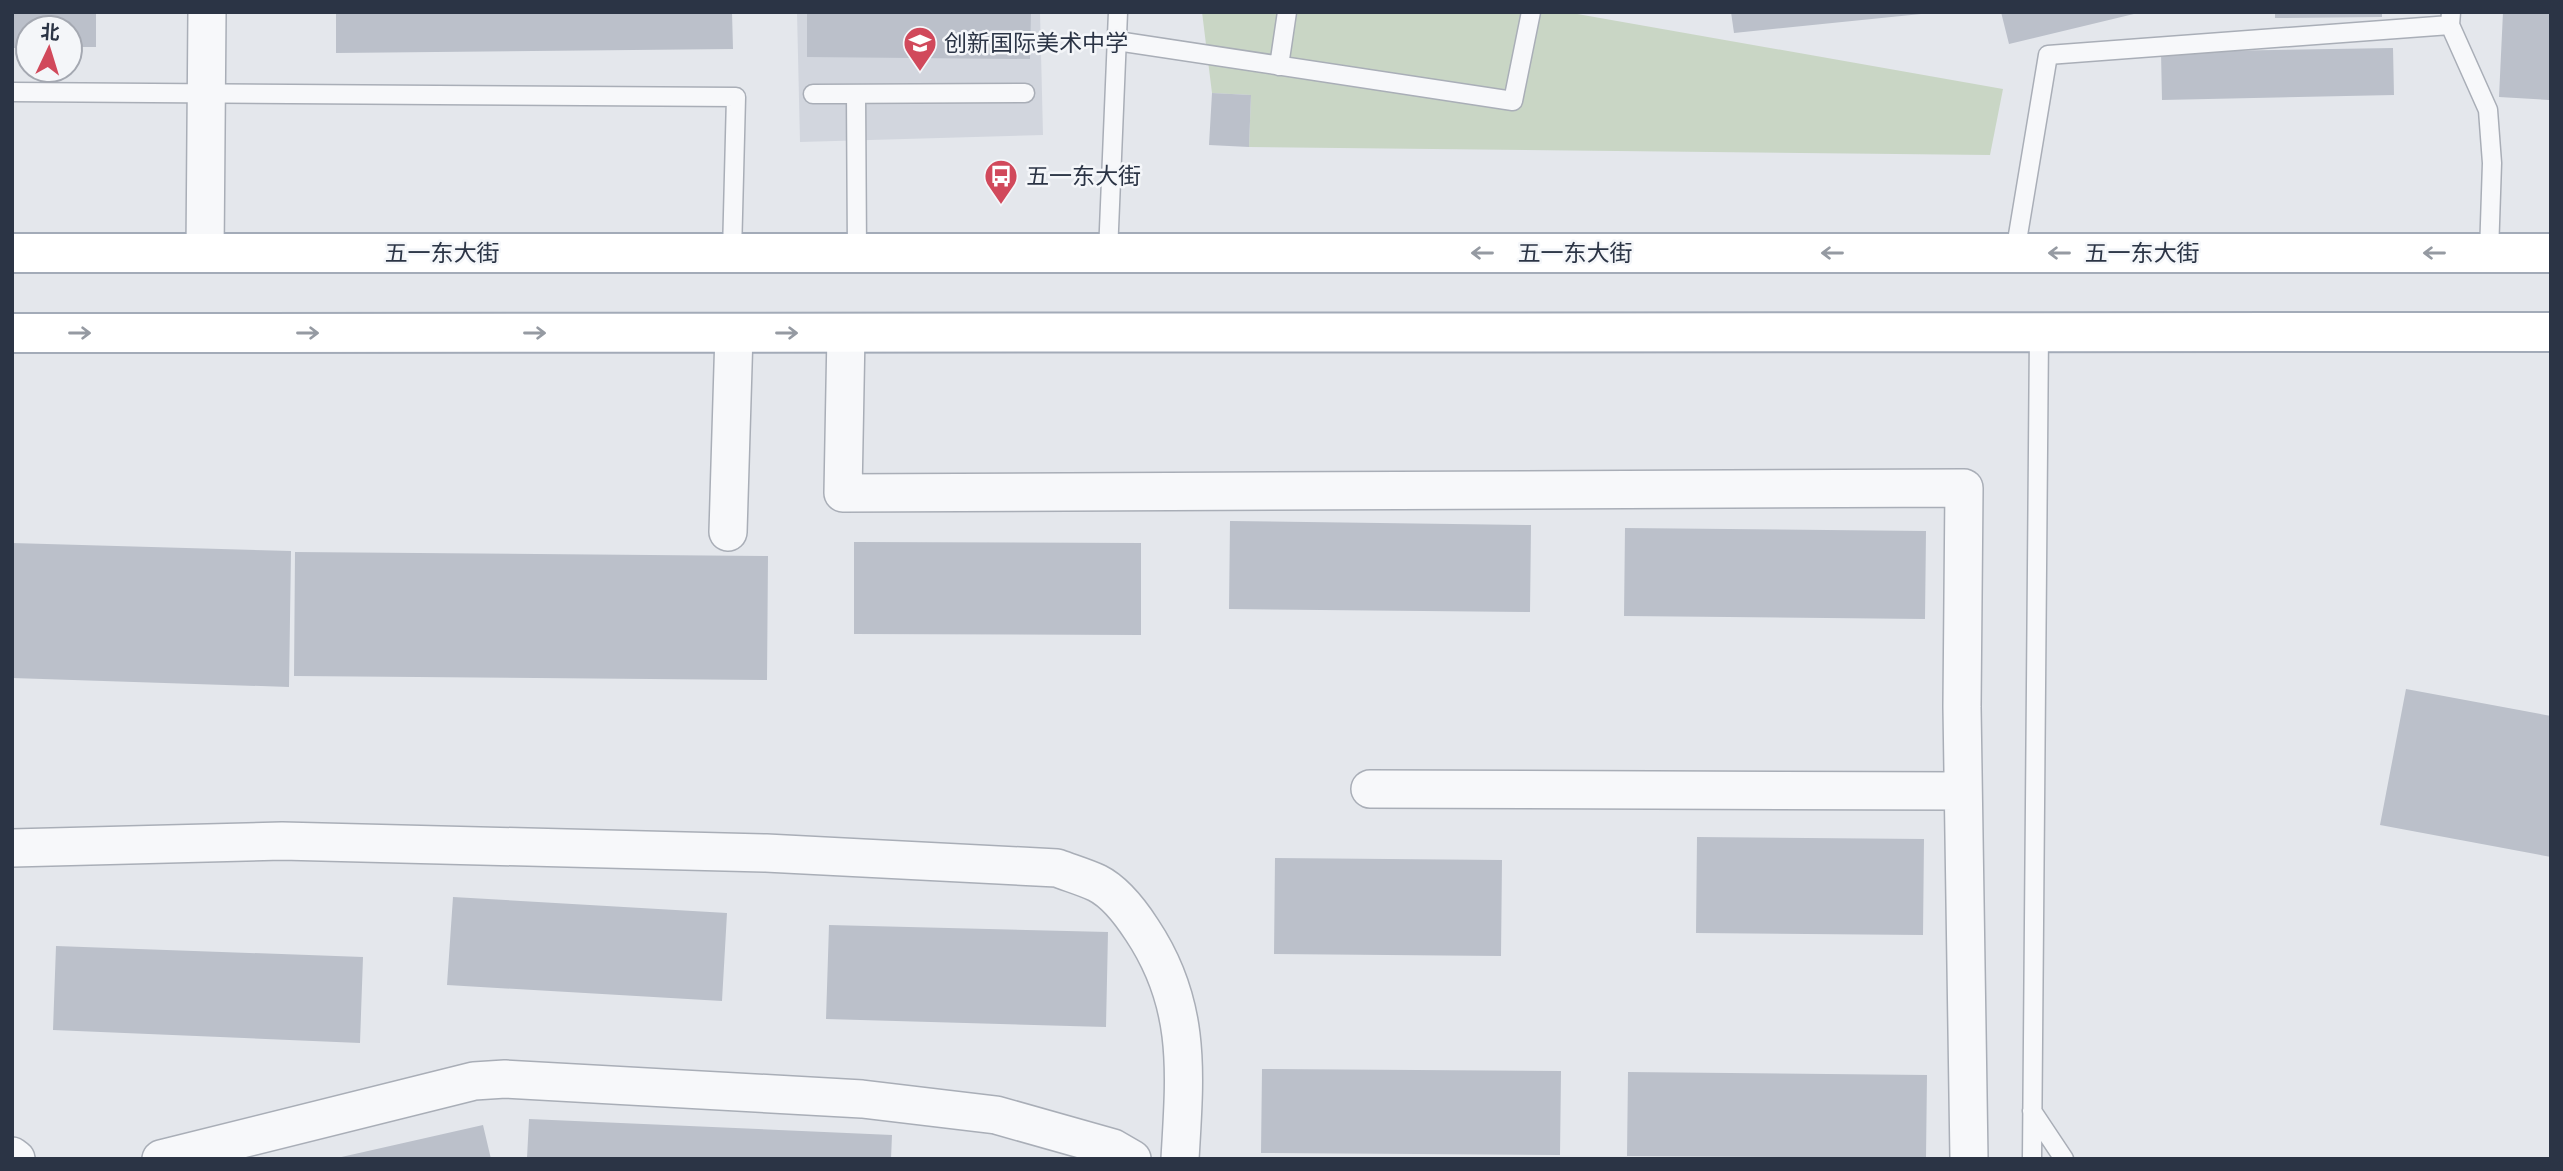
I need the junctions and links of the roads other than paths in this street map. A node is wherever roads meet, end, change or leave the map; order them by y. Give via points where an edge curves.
1 (207, 12) edge
2 (1118, 12) edge
3 (1287, 12) edge
4 (1531, 12) edge
5 (2451, 19) edge
6 (1117, 41) junction
7 (1279, 66) junction
8 (12, 92) edge
9 (205, 93) junction
10 (1025, 93) dead end
11 (813, 94) dead end
12 (856, 94) junction
13 (12, 253) edge
14 (205, 253) junction
15 (732, 253) junction
16 (857, 253) junction
17 (1108, 253) junction
18 (2015, 253) junction
19 (2489, 253) junction
20 (2551, 253) edge
21 (12, 332) edge
22 (2039, 332) junction
23 (2551, 332) edge
24 (734, 333) junction
25 (846, 333) junction
26 (728, 532) dead end
27 (1370, 789) dead end
28 (1963, 791) junction
29 (12, 848) edge
30 (2032, 1111) junction
31 (161, 1159) edge
32 (1132, 1159) edge
33 (1180, 1159) edge
34 (1969, 1159) edge
35 (2032, 1159) edge
36 (2064, 1159) edge

1 - 9 street
2 - 6 lane
3 - 7 lane
4 - 7 lane via 1513,101
5 - 18 lane via 2048,55
5 - 19 lane via 2488,110
6 - 7 lane
6 - 17 lane
8 - 9 lane
9 - 14 street
9 - 15 lane via 736,97
10 - 12 lane
11 - 12 lane
12 - 16 lane
13 - 14 main road, 五一东大街
14 - 15 main road, 五一东大街
15 - 16 main road, 五一东大街
16 - 17 main road, 五一东大街
18 -> 17 main road, 五一东大街
19 -> 18 main road, 五一东大街
19 - 20 main road, 五一东大街
21 -> 24 main road
22 - 23 main road
22 - 25 main road
22 - 30 lane
24 -> 25 main road
24 - 26 street
25 - 28 street via 842,493 1964,488
27 - 28 street
28 - 34 street
29 - 33 street via 310,841 766,853 1057,868 1099,884 1130,912 1158,954 1175,998 1183,1040
30 - 35 lane
30 - 36 lane
31 - 32 street via 474,1081 505,1079 862,1099 983,1114 1114,1148

